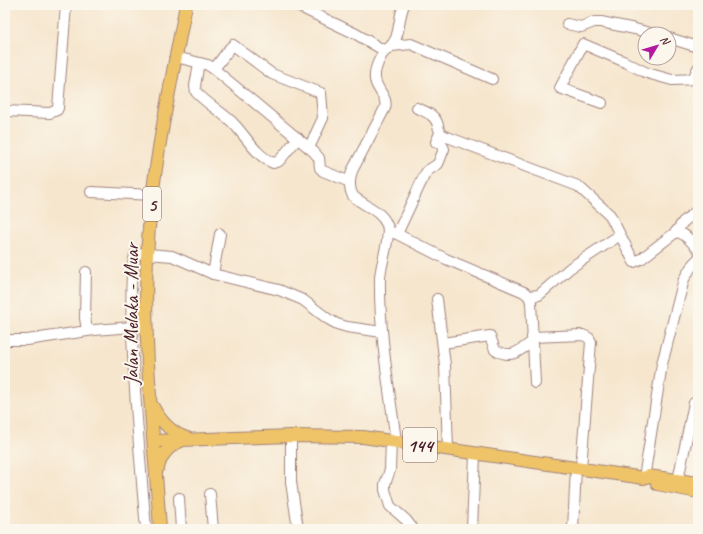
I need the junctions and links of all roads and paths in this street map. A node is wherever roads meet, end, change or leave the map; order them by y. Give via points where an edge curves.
1 (66, 5) edge
2 (186, 5) edge
3 (296, 5) edge
4 (404, 5) edge
5 (567, 24) dead end
6 (637, 30) edge
7 (677, 40) edge
8 (698, 47) edge
9 (388, 49) junction
10 (176, 57) junction
11 (199, 63) junction
12 (698, 68) edge
13 (214, 69) junction
14 (492, 79) dead end
15 (695, 79) edge
16 (602, 103) dead end
17 (417, 108) dead end
18 (5, 111) edge
19 (440, 133) junction
20 (298, 138) junction
21 (309, 148) junction
22 (350, 182) junction
23 (91, 192) dead end
24 (153, 195) junction
25 (698, 210) edge
26 (393, 232) junction
27 (676, 232) junction
28 (220, 234) dead end
29 (620, 235) junction
30 (698, 249) edge
31 (148, 254) junction
32 (698, 259) edge
33 (86, 272) dead end
34 (213, 274) junction
35 (529, 296) junction
36 (437, 299) dead end
37 (146, 326) junction
38 (132, 327) junction
39 (87, 330) junction
40 (382, 332) junction
41 (533, 339) junction
42 (5, 340) edge
43 (443, 343) junction
44 (535, 383) dead end
45 (694, 404) dead end
46 (151, 405) junction
47 (291, 436) junction
48 (189, 440) junction
49 (154, 441) junction
50 (394, 441) junction
51 (448, 449) junction
52 (475, 454) junction
53 (578, 468) junction
54 (644, 478) junction
55 (157, 480) junction
56 (678, 480) junction
57 (698, 483) edge
58 (698, 492) edge
59 (210, 494) dead end
60 (179, 498) dead end
61 (146, 529) edge
62 (160, 529) edge
63 (181, 529) edge
64 (213, 529) edge
65 (298, 529) edge
66 (412, 529) edge
67 (472, 529) edge
68 (573, 529) edge

1 - 18 street via 57,110 50,113
2 - 10 main road, Jalan Melaka - Muar / 5
3 - 9 street
4 - 9 street via 396,36
5 - 6 street via 581,27 601,22
7 - 8 street
9 - 14 street via 411,44
9 - 22 street via 374,75 386,105 352,170
10 - 11 street
10 - 24 main road, Jalan Melaka - Muar / 5
11 - 13 street
11 - 20 street via 196,92 233,123 264,158 273,163 279,161
12 - 15 street
13 - 20 street
13 - 21 street via 233,45 272,74 321,93 323,118
15 - 16 street via 672,80 647,74 583,44 560,88
17 - 19 street via 431,115
19 - 26 street via 436,142 444,149 438,164 427,171
19 - 29 street via 578,186 610,215
20 - 21 street
21 - 22 street via 319,156 320,168 323,171
22 - 26 street via 353,196 379,213
23 - 24 street
24 - 31 main road, Jalan Melaka - Muar / 5
25 - 27 street via 683,222
26 - 35 street via 432,253
26 - 40 street via 380,276
27 - 29 street via 635,262
27 - 30 street via 684,234
28 - 34 street
29 - 35 street via 570,268 539,295
31 - 34 street via 179,259
31 - 37 main road, Jalan Melaka - Muar / 5
31 - 38 street via 136,253 133,260
32 - 54 street via 684,278 662,364
33 - 39 street
34 - 40 street via 292,295 337,324
35 - 41 street
36 - 43 street
37 - 38 street
37 - 46 main road, Jalan Melaka - Muar / 5
38 - 39 street
38 - 61 street via 138,445
39 - 42 street via 27,340
40 - 50 street
41 - 43 street via 511,355 494,350 490,336
41 - 44 street
41 - 53 street via 583,335 591,342
43 - 51 street
45 - 56 street
46 - 48 main road via 167,427
46 - 49 main road, Jalan Melaka - Muar / 5
47 - 48 main road, 144
47 - 50 main road, 144 via 363,437
47 - 65 street via 291,482
48 - 49 main road, 144
48 - 55 main road via 167,449 158,469
49 - 55 main road, Jalan Melaka - Muar / 5
50 - 51 main road, 144
50 - 66 street via 385,490 390,506
51 - 52 main road, 144
52 - 53 main road, 144
52 - 67 street
53 - 54 main road, 144
53 - 68 street
54 - 56 main road, 144 via 648,476
54 - 58 main road, 144 via 649,482
55 - 62 main road, Jalan Melaka - Muar / 5
56 - 57 main road, 144
59 - 64 street
60 - 63 street

